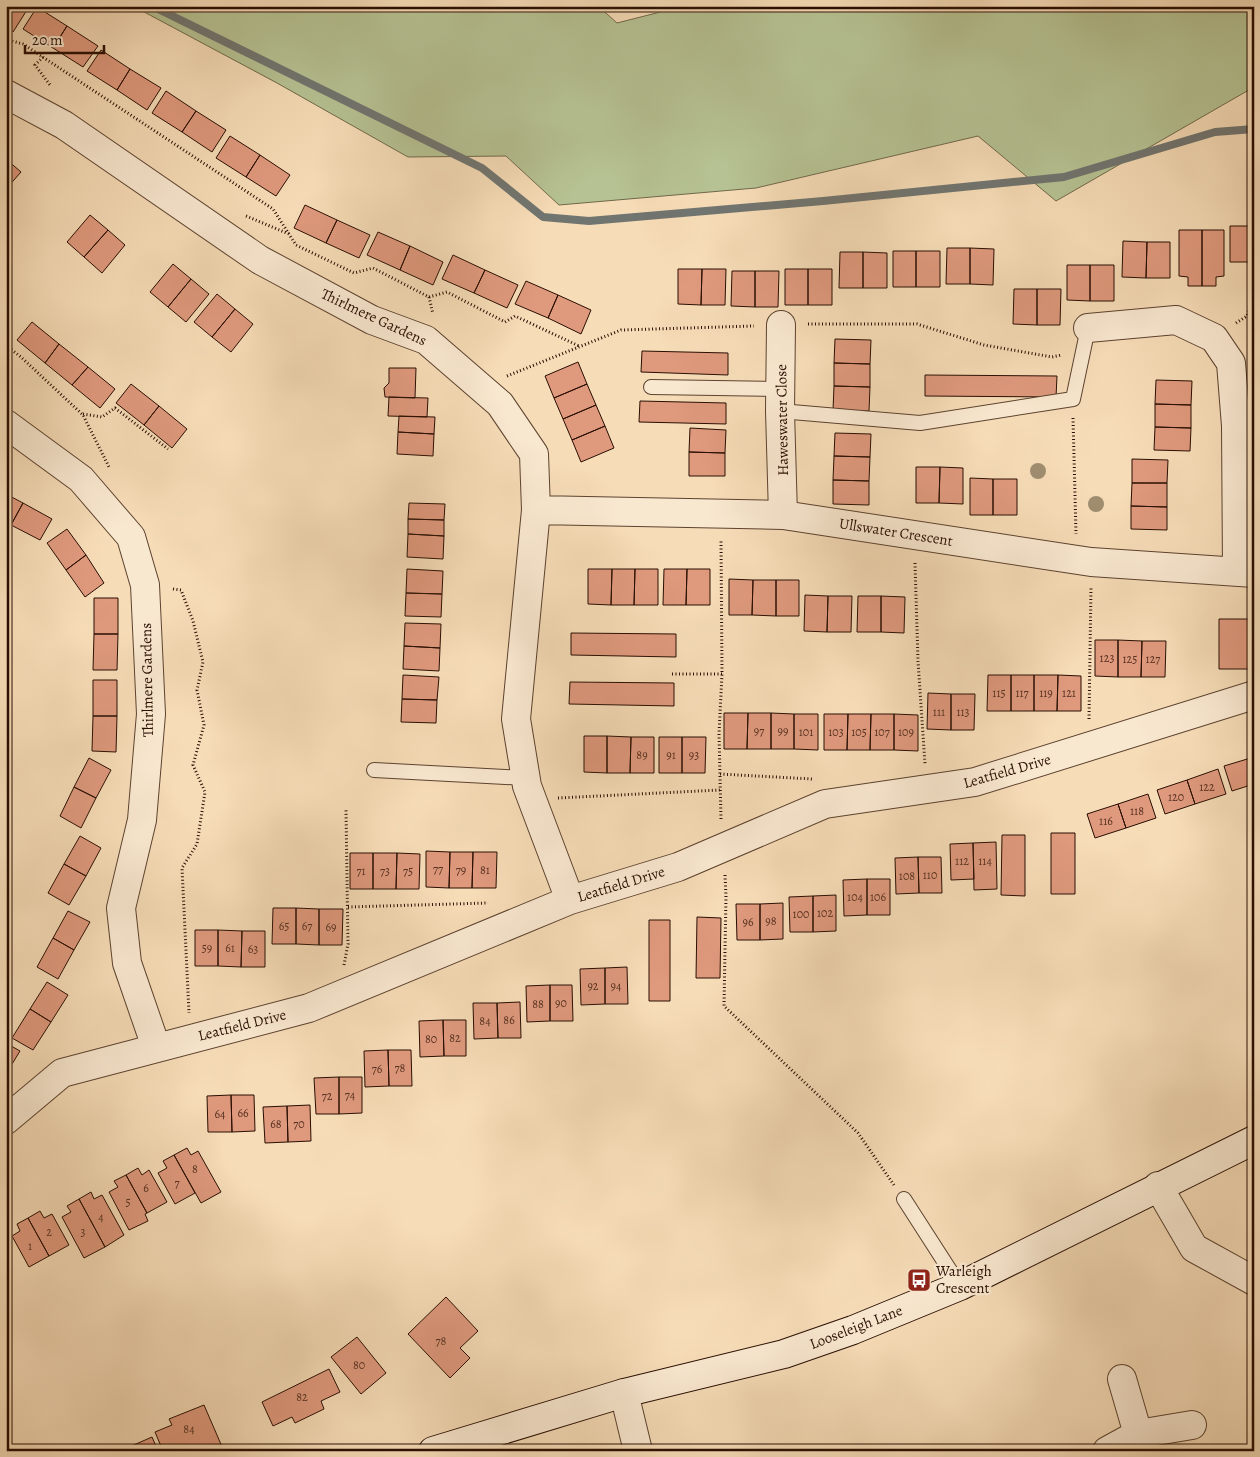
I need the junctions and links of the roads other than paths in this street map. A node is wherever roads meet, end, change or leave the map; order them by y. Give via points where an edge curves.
1 (6, 94) edge
2 (781, 325) road end
3 (1085, 340) joint
4 (650, 387) dead end
5 (781, 400) junction
6 (6, 424) edge
7 (536, 510) junction
8 (783, 514) junction
9 (1246, 572) edge
10 (1254, 695) edge
11 (374, 770) dead end
12 (528, 789) junction
13 (570, 900) junction
14 (156, 1047) junction
15 (6, 1120) edge
16 (1254, 1140) edge
17 (1158, 1186) junction
18 (904, 1199) road end
19 (1254, 1281) edge
20 (960, 1286) junction
21 (1122, 1379) dead end
22 (624, 1393) junction
23 (1192, 1425) dead end
24 (1138, 1434) junction
25 (434, 1451) edge
26 (638, 1451) edge
27 (1107, 1451) edge

1 - 7 street, Thirlmere Gardens via 64,125 260,260 372,320 426,340 500,404 534,454
2 - 5 street, Haweswater Close
3 - 5 lane via 1073,399 920,423
3 - 9 street via 1176,320 1214,338 1230,363
4 - 5 lane
5 - 8 street, Haweswater Close
6 - 14 street, Thirlmere Gardens via 81,479 131,537 145,585 151,714 142,820 121,908 127,963
7 - 8 street, Ullswater Crescent
7 - 12 street, Thirlmere Gardens via 516,718
8 - 9 street, Ullswater Crescent via 1076,560
10 - 13 street, Leatfield Drive via 975,782 824,804 678,867
11 - 12 lane
12 - 13 street, Thirlmere Gardens
13 - 14 street, Leatfield Drive via 309,1008
14 - 15 street, Leatfield Drive via 62,1073
16 - 17 street, Looseleigh Lane
17 - 19 street via 1194,1248
17 - 20 street, Looseleigh Lane
18 - 20 lane
20 - 22 street, Looseleigh Lane via 784,1354
21 - 24 street
22 - 25 street, Looseleigh Lane
22 - 26 street
23 - 24 street
24 - 27 street

